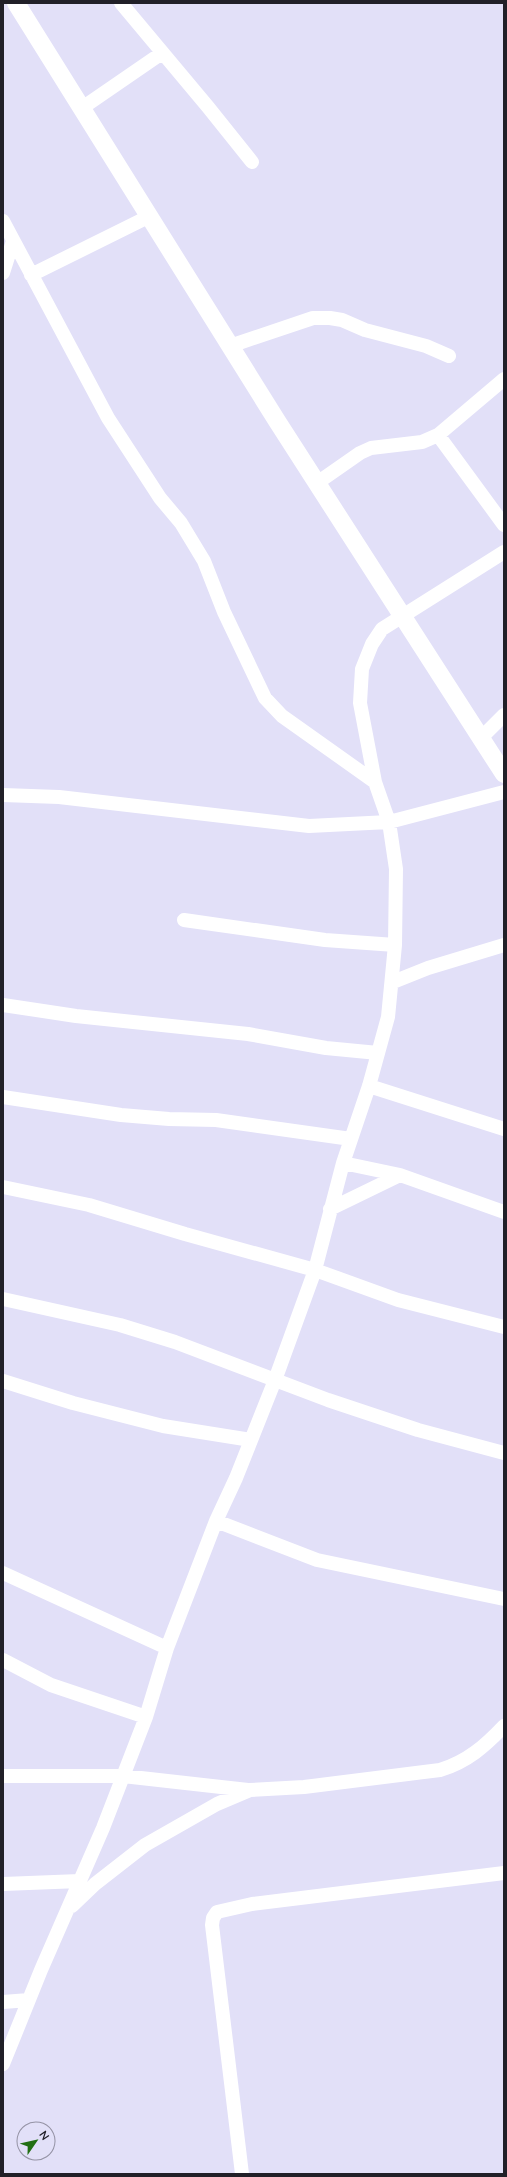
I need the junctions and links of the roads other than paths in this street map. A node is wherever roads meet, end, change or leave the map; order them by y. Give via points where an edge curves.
1 (16, 3) edge
2 (121, 3) edge
3 (162, 53) junction
4 (82, 108) junction
5 (252, 162) dead end
6 (148, 217) junction
7 (3, 221) edge
8 (13, 241) junction
9 (3, 273) edge
10 (31, 275) junction
11 (230, 346) junction
12 (449, 356) dead end
13 (504, 379) edge
14 (438, 435) junction
15 (317, 483) junction
16 (504, 525) edge
17 (504, 552) edge
18 (402, 614) junction
19 (504, 715) edge
20 (482, 737) junction
21 (504, 774) edge
22 (375, 782) junction
23 (504, 792) edge
24 (3, 795) edge
25 (389, 822) junction
26 (184, 920) dead end
27 (395, 945) junction
28 (504, 946) edge
29 (393, 982) junction
30 (3, 1005) edge
31 (378, 1052) junction
32 (369, 1086) junction
33 (3, 1096) edge
34 (504, 1130) edge
35 (351, 1139) junction
36 (344, 1163) junction
37 (400, 1175) junction
38 (3, 1187) edge
39 (330, 1209) junction
40 (504, 1212) edge
41 (315, 1270) junction
42 (3, 1299) edge
43 (504, 1327) edge
44 (275, 1380) junction
45 (3, 1381) edge
46 (251, 1440) junction
47 (504, 1453) edge
48 (216, 1522) junction
49 (3, 1573) edge
50 (504, 1600) edge
51 (167, 1648) junction
52 (3, 1660) edge
53 (146, 1717) junction
54 (504, 1726) edge
55 (3, 1776) edge
56 (123, 1776) junction
57 (250, 1790) junction
58 (504, 1873) edge
59 (80, 1882) junction
60 (3, 1884) edge
61 (68, 1910) junction
62 (29, 2000) junction
63 (3, 2002) edge
64 (3, 2064) edge
65 (242, 2174) edge

1 - 4 street
2 - 3 street
3 - 4 street
3 - 5 street
4 - 6 street
6 - 10 street
6 - 11 street
7 - 8 street
8 - 9 street
8 - 10 street
10 - 22 street via 108,418 160,498 181,523 204,561 224,612 265,698 282,716
11 - 12 street via 313,318 330,318 426,346
11 - 15 street
13 - 14 street
14 - 15 street via 422,442 371,448
14 - 16 street
15 - 18 street
17 - 18 street
18 - 20 street
18 - 22 street via 382,628 372,644 362,670 360,703
19 - 20 street
20 - 21 street
22 - 25 street
23 - 25 street
24 - 25 street via 59,797 309,826
25 - 27 street via 396,869
26 - 27 street via 325,940
27 - 29 street
28 - 29 street via 428,968
29 - 31 street via 388,1017
30 - 31 street via 76,1016 248,1034 326,1048
31 - 32 street
32 - 34 street
32 - 35 street
33 - 35 street via 121,1115 216,1120
35 - 36 street
36 - 37 street
36 - 39 street
37 - 39 street
37 - 40 street
38 - 41 street via 89,1205
39 - 41 street
41 - 43 street via 398,1300
41 - 44 street
42 - 44 street via 120,1324
44 - 46 street
44 - 47 street via 418,1430
45 - 46 street via 162,1426
46 - 48 street
48 - 50 street via 317,1560
48 - 51 street
49 - 51 street
51 - 53 street
52 - 53 street via 51,1685
53 - 56 street
54 - 57 street via 482,1749 456,1765 440,1770 304,1787
55 - 56 street
56 - 57 street
56 - 59 street
57 - 61 street via 217,1804 145,1845 95,1884
58 - 65 street via 252,1904 217,1912 212,1925
59 - 60 street
59 - 61 street
61 - 62 street
62 - 63 street
62 - 64 street

